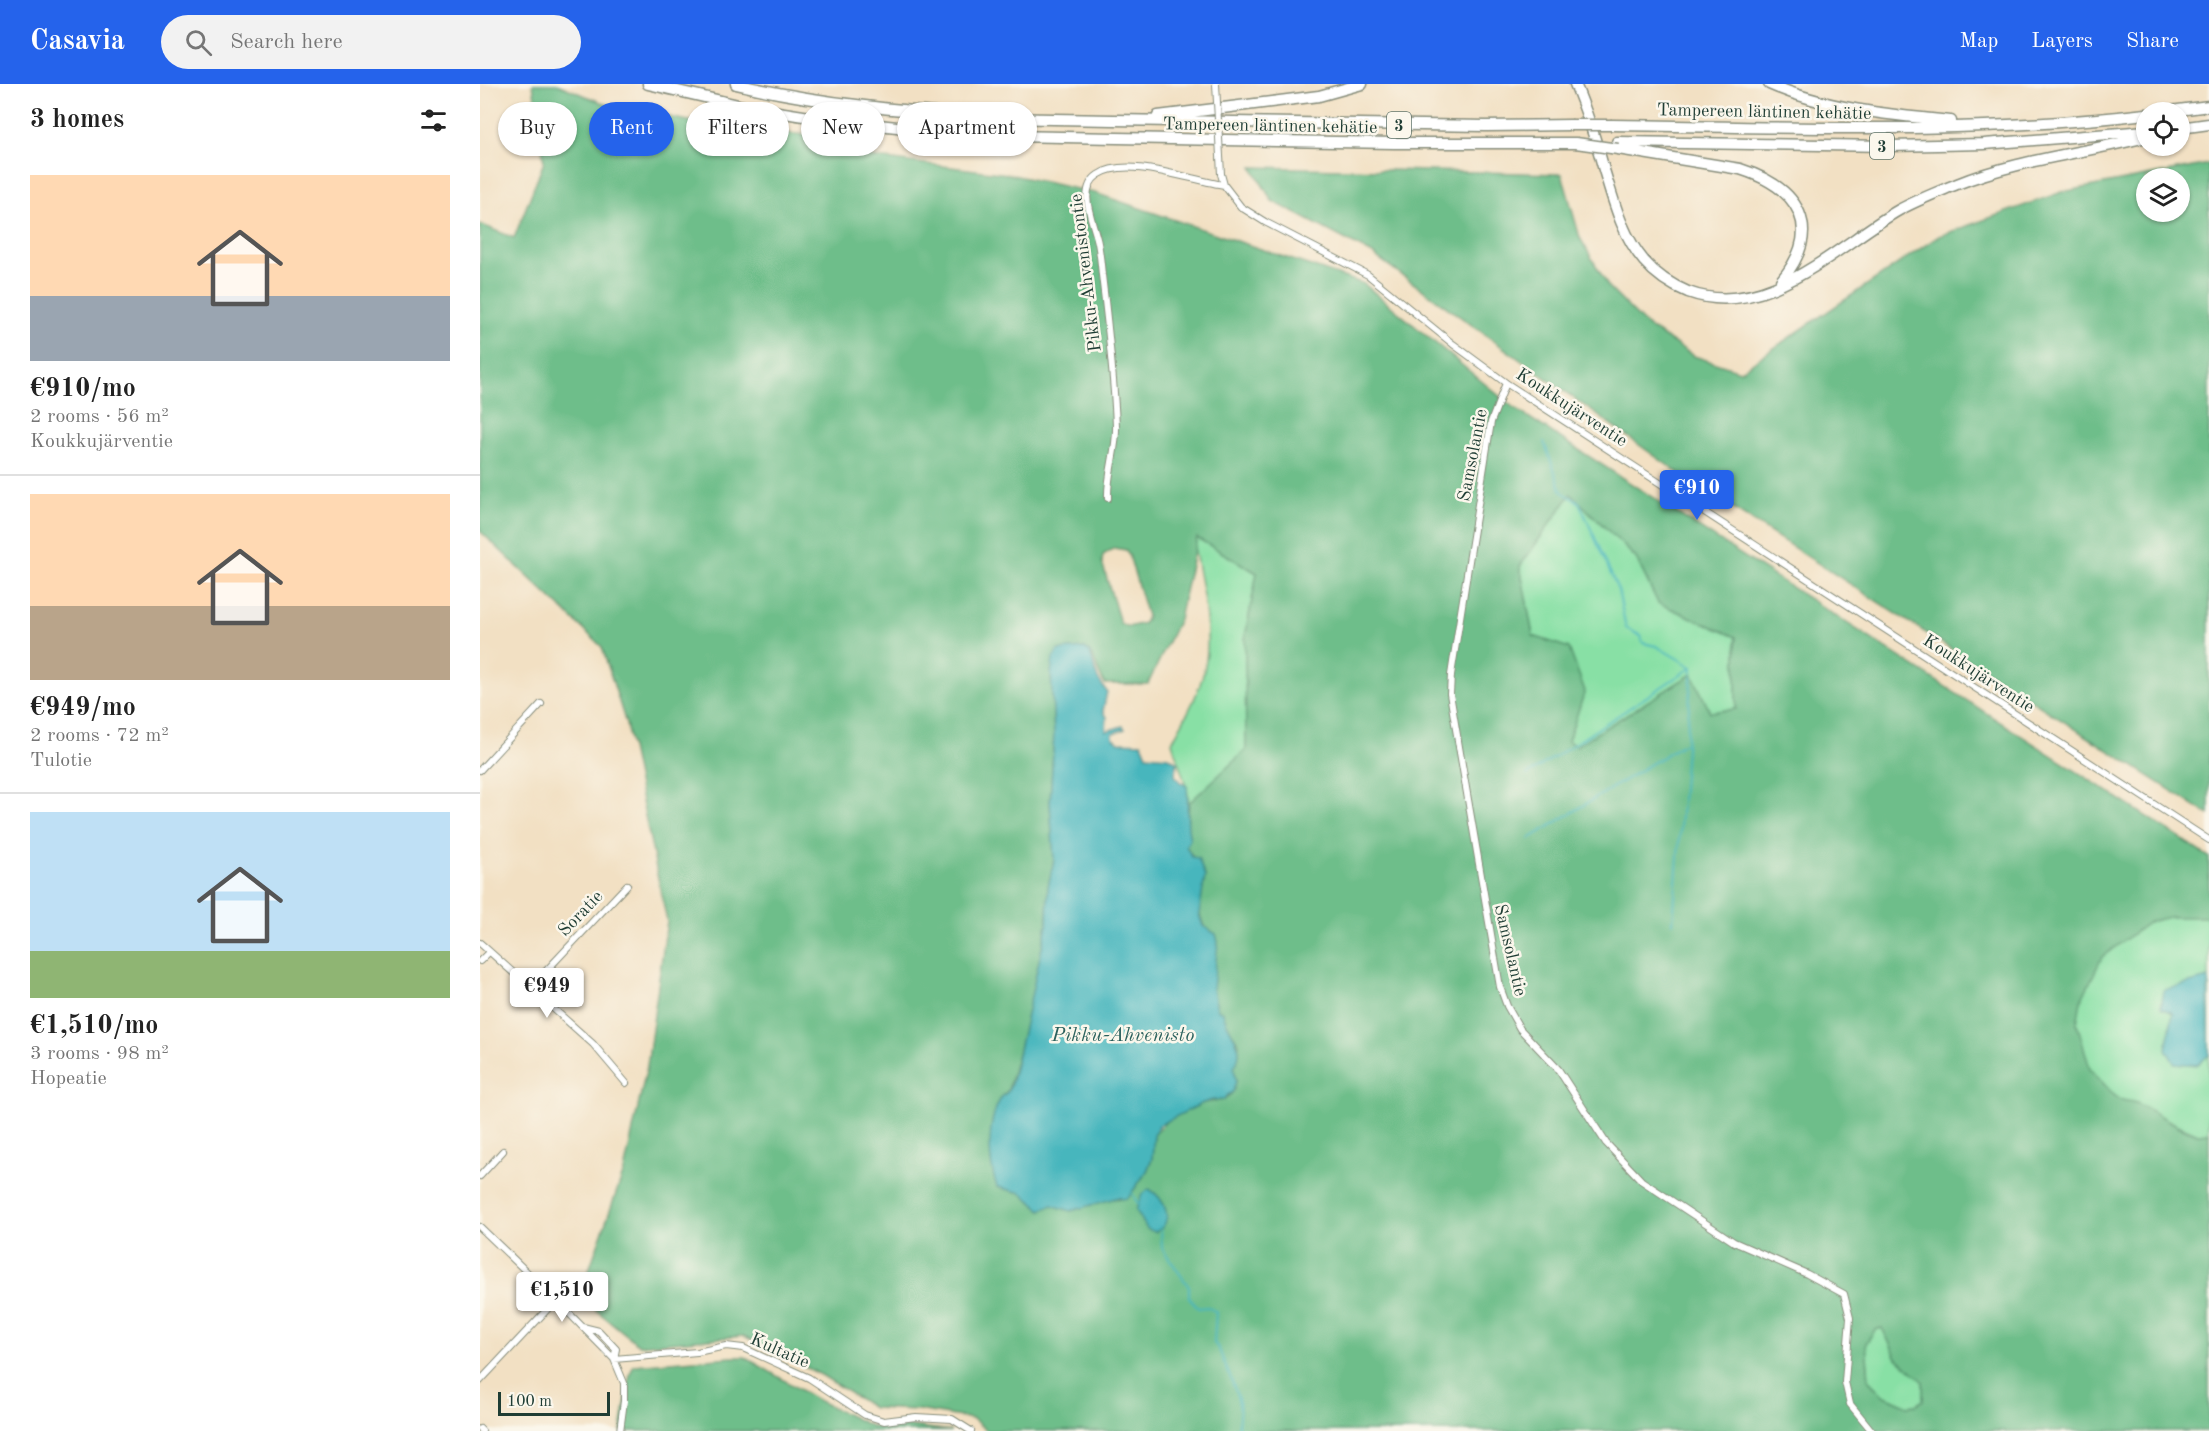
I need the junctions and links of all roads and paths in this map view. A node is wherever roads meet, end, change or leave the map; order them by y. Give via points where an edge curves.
1 (648, 84) edge
2 (736, 84) edge
3 (1216, 84) edge
4 (1362, 84) edge
5 (1575, 84) edge
6 (1769, 84) edge
7 (2209, 106) edge
8 (2190, 108) edge
9 (2136, 115) edge
10 (1111, 121) junction
11 (2209, 124) edge
12 (1993, 126) junction
13 (2190, 127) edge
14 (2136, 132) edge
15 (2136, 139) edge
16 (1618, 146) junction
17 (1224, 185) junction
18 (1777, 286) junction
19 (1506, 383) junction
20 (1108, 498) dead end
21 (541, 704) dead end
22 (480, 770) edge
23 (2209, 840) edge
24 (627, 885) dead end
25 (480, 943) edge
26 (489, 952) junction
27 (480, 961) edge
28 (530, 988) junction
29 (626, 1083) dead end
30 (503, 1150) dead end
31 (480, 1176) edge
32 (480, 1227) edge
33 (556, 1300) junction
34 (614, 1359) junction
35 (480, 1382) edge
36 (620, 1431) edge
37 (971, 1431) edge
38 (1872, 1431) edge

1 - 16 highway, Tampereen läntinen kehätie / 3, bridge via 747,107 822,119 970,134
2 - 10 highway, Tampereen läntinen kehätie / 3 via 813,99 923,113
3 - 17 street, Koukkujärventie, bridge
4 - 10 highway via 1319,96
5 - 18 highway via 1624,230 1653,270 1676,286 1706,297 1739,297
6 - 12 highway via 1827,103 1869,111
7 - 8 highway
9 - 12 highway, Tampereen läntinen kehätie / 3
10 - 12 highway, Tampereen läntinen kehätie / 3, bridge via 1889,129
11 - 13 highway
14 - 16 highway, Tampereen läntinen kehätie / 3 via 1961,145
15 - 18 highway via 1959,183 1900,209
16 - 18 highway via 1758,175 1789,195 1802,223 1803,237 1798,257
17 - 19 street, Koukkujärventie via 1241,207 1368,275
17 - 20 street, Pikku-Ahvenistontie via 1139,169 1108,170 1089,184 1089,211 1101,263 1116,429
19 - 23 street, Koukkujärventie
19 - 38 street, Samsolantie via 1491,422 1450,675 1450,694 1500,987 1520,1029 1558,1070 1606,1143 1641,1181 1734,1242 1844,1294 1850,1318 1845,1382 1851,1404
21 - 22 street
24 - 28 street, Soratie
25 - 26 street
26 - 27 street
26 - 28 street
28 - 29 street via 593,1044
30 - 31 street
32 - 33 street
33 - 34 street via 583,1327 603,1334 616,1349
33 - 35 street
34 - 36 street via 624,1383
34 - 37 street, Kultatie via 726,1346 743,1348 809,1378 865,1415 884,1421 916,1417 952,1419

